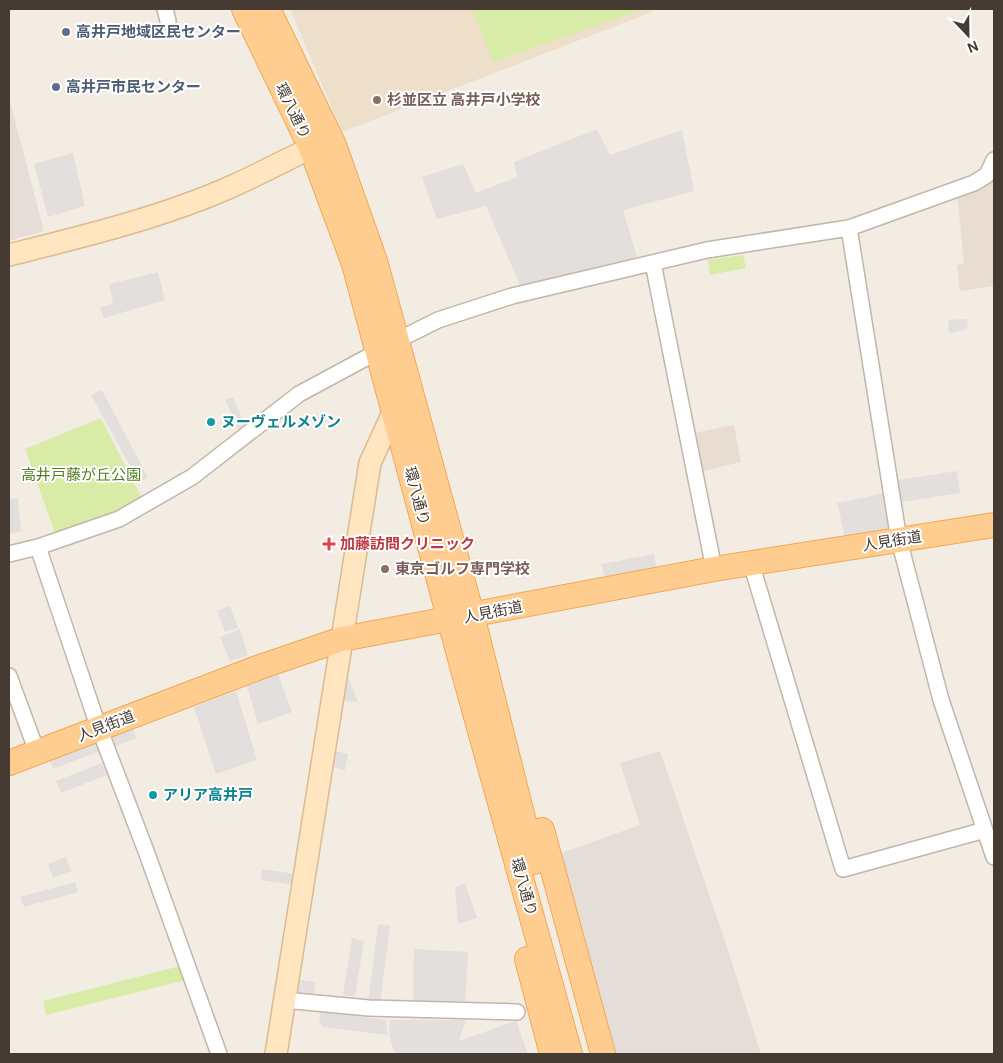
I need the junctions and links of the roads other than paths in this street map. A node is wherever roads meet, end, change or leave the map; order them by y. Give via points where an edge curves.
1 (244, 9) edge
2 (268, 9) edge
3 (311, 148) junction
4 (994, 160) edge
5 (849, 228) junction
6 (9, 255) edge
7 (653, 263) junction
8 (391, 347) junction
9 (395, 413) junction
10 (994, 525) edge
11 (900, 540) junction
12 (38, 546) junction
13 (9, 554) edge
14 (751, 563) junction
15 (714, 569) junction
16 (462, 618) junction
17 (342, 639) junction
18 (476, 674) junction
19 (9, 676) edge
20 (99, 729) junction
21 (38, 752) junction
22 (9, 763) edge
23 (985, 830) junction
24 (994, 856) edge
25 (284, 1000) junction
26 (517, 1012) dead end
27 (218, 1054) edge
28 (276, 1054) edge
29 (552, 1054) edge
30 (570, 1054) edge
31 (586, 1054) edge
32 (603, 1054) edge

1 - 3 main road, 環八通り
2 - 8 main road, 環八通り via 334,145 375,261
3 - 6 street via 234,186 167,210
3 - 8 main road, 環八通り via 354,264
4 - 5 street via 987,176 974,183
5 - 7 street via 707,250
5 - 11 street
7 - 8 street via 512,296 438,320
7 - 15 street
8 - 9 main road, 環八通り
8 - 12 street via 299,394 192,477 119,518
8 - 16 main road, 環八通り
9 - 16 main road, 環八通り
9 - 17 street via 370,463
10 - 11 main road, 人見街道
11 - 14 main road, 人見街道
11 - 23 street via 941,700
12 - 13 street
12 - 20 street
14 - 15 main road, 人見街道
14 - 23 street via 843,869
15 - 16 main road, 人見街道
16 - 17 main road, 人見街道
16 - 18 main road, 環八通り
17 - 20 main road, 人見街道
17 - 25 street
18 - 29 main road via 471,750
18 - 30 main road, 環八通り via 527,898
18 - 31 main road, 環八通り via 527,838
18 - 32 main road via 503,696
19 - 21 street
20 - 21 main road, 人見街道
20 - 27 street
21 - 22 main road, 人見街道
23 - 24 street
25 - 26 street via 369,1008
25 - 28 street

